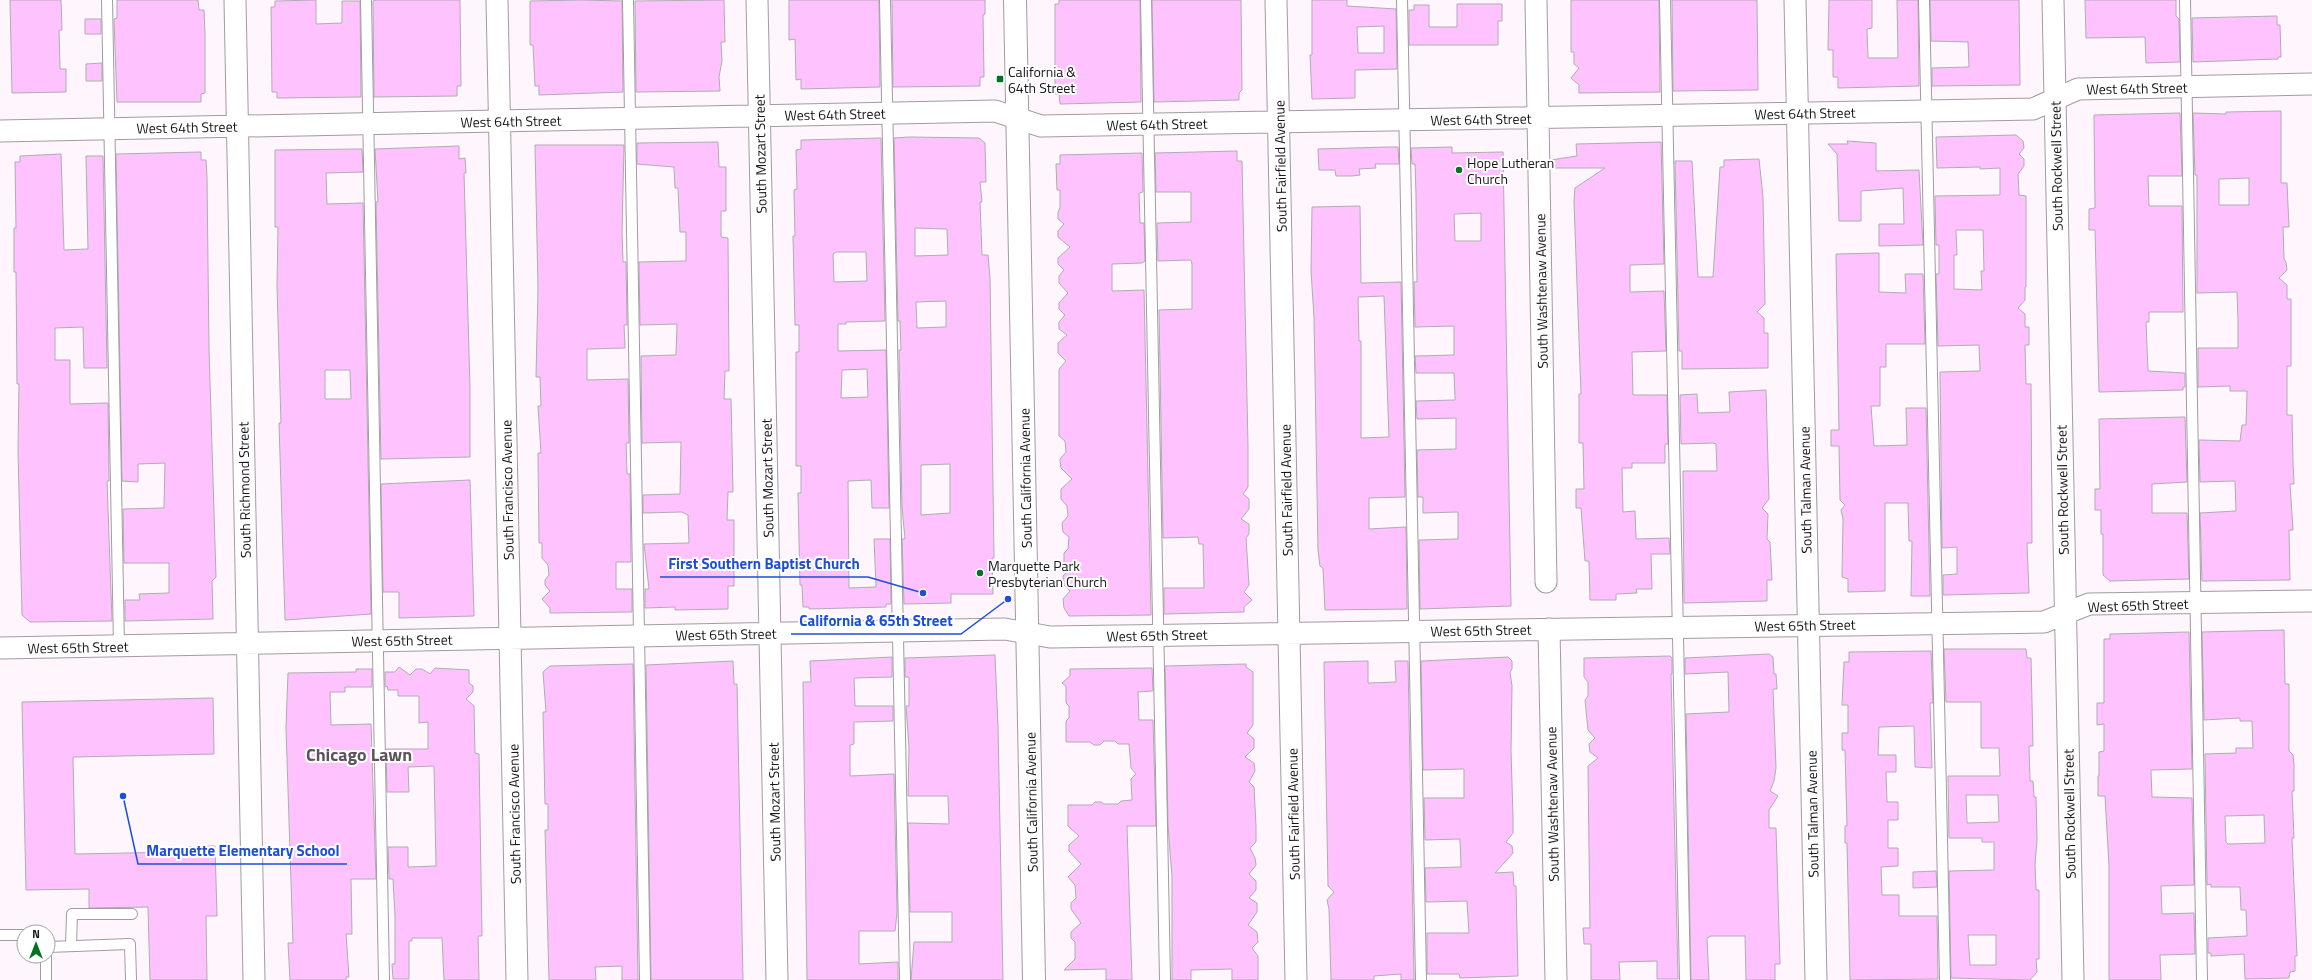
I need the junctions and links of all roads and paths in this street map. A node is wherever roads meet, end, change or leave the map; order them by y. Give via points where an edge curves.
1 (107, 0) edge
2 (235, 0) edge
3 (366, 0) edge
4 (497, 0) edge
5 (628, 0) edge
6 (757, 0) edge
7 (886, 0) edge
8 (1016, 0) edge
9 (1146, 0) edge
10 (1276, 0) edge
11 (1402, 0) edge
12 (1536, 0) edge
13 (1665, 0) edge
14 (1795, 0) edge
15 (1924, 0) edge
16 (2053, 0) edge
17 (2185, 0) edge
18 (2312, 84) edge
19 (2186, 87) junction
20 (2054, 99) junction
21 (1927, 111) junction
22 (888, 113) junction
23 (1797, 113) junction
24 (760, 116) junction
25 (1668, 116) junction
26 (630, 118) junction
27 (1538, 118) junction
28 (1018, 119) junction
29 (1404, 120) junction
30 (500, 121) junction
31 (1279, 122) junction
32 (368, 124) junction
33 (1148, 124) junction
34 (237, 126) junction
35 (109, 129) junction
36 (0, 131) edge
37 (1546, 582) dead end
38 (2312, 601) edge
39 (2196, 602) junction
40 (2065, 614) junction
41 (1938, 623) junction
42 (1808, 625) junction
43 (1678, 627) junction
44 (1549, 629) junction
45 (898, 631) junction
46 (1414, 631) junction
47 (1028, 633) junction
48 (1289, 633) junction
49 (770, 634) junction
50 (1158, 635) junction
51 (639, 636) junction
52 (510, 638) junction
53 (378, 641) junction
54 (248, 644) junction
55 (119, 646) junction
56 (0, 648) edge
57 (132, 914) dead end
58 (0, 935) edge
59 (16, 935) edge
60 (71, 946) junction
61 (56, 947) edge
62 (46, 964) edge
63 (46, 980) edge
64 (131, 980) edge
65 (254, 980) edge
66 (384, 980) edge
67 (517, 980) edge
68 (645, 980) edge
69 (777, 980) edge
70 (905, 980) edge
71 (1034, 980) edge
72 (1165, 980) edge
73 (1296, 980) edge
74 (1421, 980) edge
75 (1556, 980) edge
76 (1685, 980) edge
77 (1816, 980) edge
78 (1945, 980) edge
79 (2073, 980) edge
80 (2202, 980) edge

1 - 35 lane
2 - 34 street, South Richmond Street
3 - 32 lane
4 - 30 street, South Francisco Avenue
5 - 26 lane
6 - 24 street, South Mozart Street
7 - 22 lane
8 - 28 street, South California Avenue
9 - 33 lane
10 - 31 street, South Fairfield Avenue
11 - 29 lane
12 - 27 street, South Washtenaw Avenue
13 - 25 lane
14 - 23 street, South Talman Avenue
15 - 21 lane
16 - 20 street, South Rockwell Street
17 - 19 lane
18 - 19 street, West 64th Street
19 - 20 street, West 64th Street via 2078,89
19 - 39 lane
20 - 21 street, West 64th Street via 2033,109
20 - 40 street, South Rockwell Street
21 - 23 street, West 64th Street
21 - 41 lane
22 - 24 street, West 64th Street
22 - 28 street, West 64th Street via 995,111
22 - 45 lane
23 - 25 street, West 64th Street
23 - 42 street, South Talman Avenue
24 - 26 street, West 64th Street
24 - 49 street, South Mozart Street
25 - 27 street, West 64th Street
25 - 43 lane
26 - 30 street, West 64th Street
26 - 51 lane
27 - 29 street, West 64th Street
27 - 37 street, South Washtenaw Avenue
28 - 33 street, West 64th Street via 1041,126
28 - 47 street, South California Avenue
29 - 31 street, West 64th Street
29 - 46 lane
30 - 32 street, West 64th Street
30 - 52 street, South Francisco Avenue
31 - 33 street, West 64th Street
31 - 48 street, South Fairfield Avenue
32 - 34 street, West 64th Street
32 - 53 lane
33 - 50 lane
34 - 35 street, West 64th Street
34 - 54 street, South Richmond Street
35 - 36 street, West 64th Street
35 - 55 lane
38 - 39 street, West 65th Street
39 - 40 street, West 65th Street via 2089,604
39 - 80 lane
40 - 41 street, West 65th Street via 2044,622
40 - 79 street, South Rockwell Street
41 - 42 street, West 65th Street
41 - 78 lane
42 - 43 street, West 65th Street
42 - 77 street, South Talman Avenue
43 - 44 street, West 65th Street
43 - 76 lane
44 - 46 street, West 65th Street
44 - 75 street, South Washtenaw Avenue
45 - 47 street, West 65th Street via 1005,629
45 - 49 street, West 65th Street
45 - 70 lane
46 - 48 street, West 65th Street
46 - 74 lane
47 - 50 street, West 65th Street via 1050,638
47 - 71 street, South California Avenue
48 - 50 street, West 65th Street
48 - 73 street, South Fairfield Avenue
49 - 51 street, West 65th Street
49 - 69 street, South Mozart Street
50 - 72 lane
51 - 52 street, West 65th Street
51 - 68 lane
52 - 53 street, West 65th Street
52 - 67 street, South Francisco Avenue
53 - 54 street, West 65th Street
53 - 66 lane
54 - 55 street, West 65th Street
54 - 65 street, South Richmond Street
55 - 56 street, West 65th Street
57 - 60 lane via 72,914
58 - 59 lane
60 - 61 lane
60 - 64 lane via 130,944
62 - 63 lane

